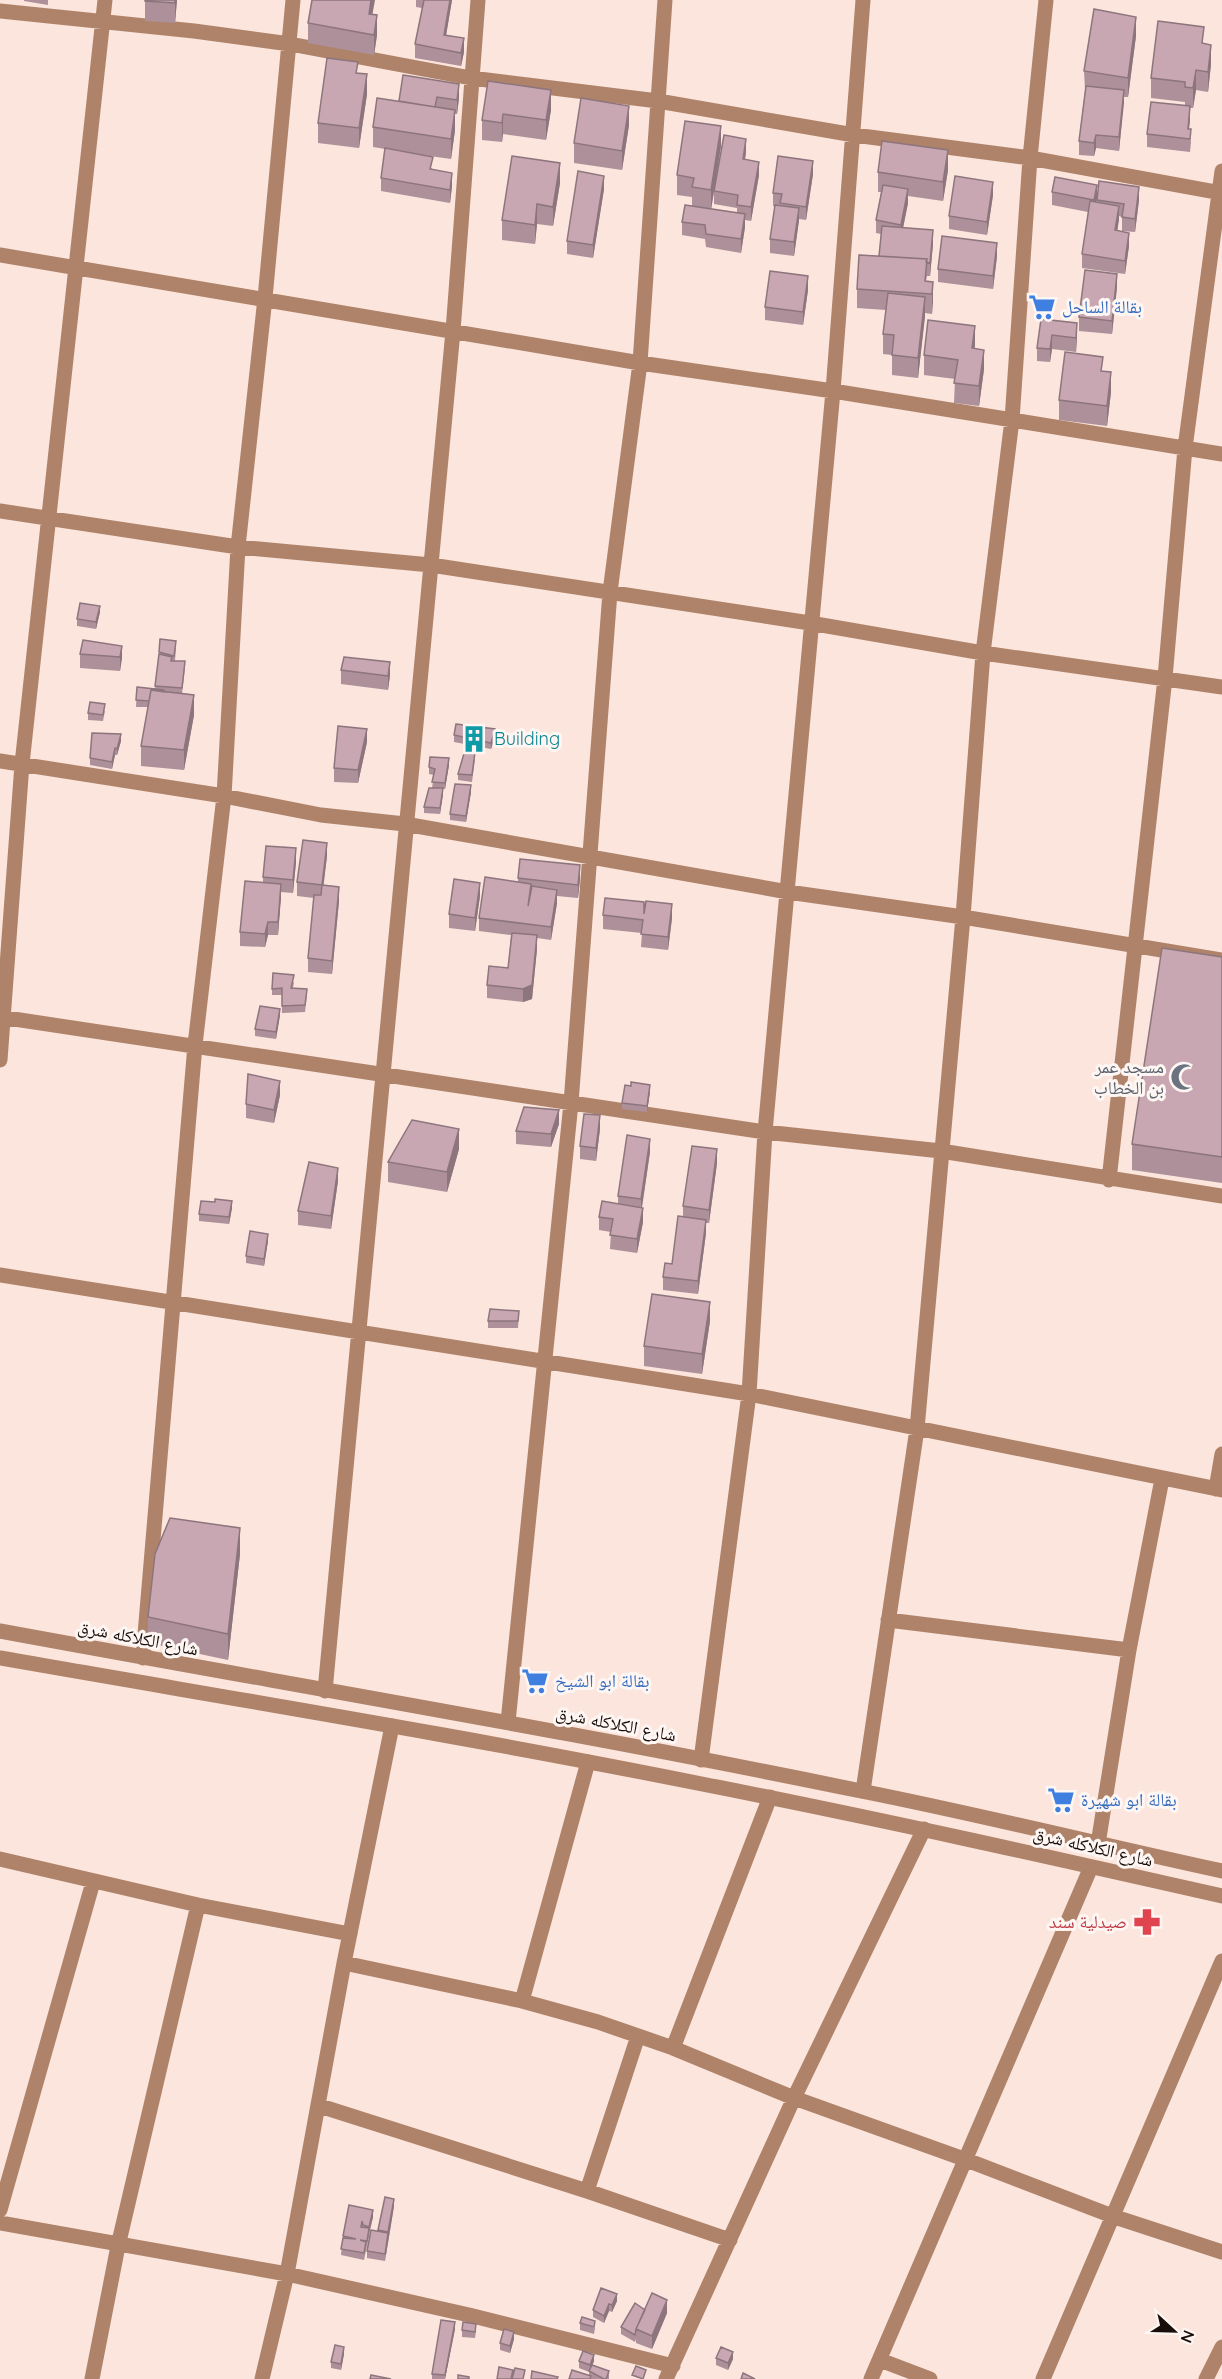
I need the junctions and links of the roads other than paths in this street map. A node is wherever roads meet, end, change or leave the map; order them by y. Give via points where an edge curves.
1 (105, 0) edge
2 (293, 0) edge
3 (478, 0) edge
4 (665, 0) edge
5 (863, 0) edge
6 (1046, 0) edge
7 (0, 11) edge
8 (104, 23) junction
9 (290, 44) junction
10 (471, 78) junction
11 (658, 101) junction
12 (854, 135) junction
13 (1030, 158) junction
14 (1222, 171) edge
15 (1221, 192) edge
16 (0, 255) edge
17 (77, 270) junction
18 (265, 298) junction
19 (453, 331) junction
20 (640, 363) junction
21 (833, 391) junction
22 (1012, 420) junction
23 (1185, 448) junction
24 (1222, 454) edge
25 (0, 511) edge
26 (51, 518) junction
27 (238, 547) junction
28 (431, 565) junction
29 (610, 592) junction
30 (810, 623) junction
31 (983, 653) junction
32 (1165, 678) junction
33 (1222, 687) edge
34 (0, 761) edge
35 (22, 764) junction
36 (224, 796) junction
37 (405, 824) junction
38 (590, 856) junction
39 (788, 892) junction
40 (963, 917) junction
41 (1136, 946) junction
42 (1222, 960) edge
43 (2, 1017) edge
44 (195, 1045) junction
45 (0, 1060) edge
46 (382, 1075) junction
47 (571, 1103) junction
48 (765, 1132) junction
49 (941, 1151) junction
50 (1109, 1180) junction
51 (1222, 1196) edge
52 (0, 1275) edge
53 (174, 1302) junction
54 (360, 1334) junction
55 (545, 1362) junction
56 (749, 1394) junction
57 (916, 1429) junction
58 (1222, 1454) edge
59 (1162, 1479) junction
60 (1219, 1490) edge
61 (888, 1620) junction
62 (0, 1631) edge
63 (1129, 1650) junction
64 (0, 1658) edge
65 (143, 1658) junction
66 (325, 1691) junction
67 (508, 1722) junction
68 (392, 1726) junction
69 (701, 1760) junction
70 (588, 1762) junction
71 (863, 1791) junction
72 (770, 1797) junction
73 (924, 1830) junction
74 (1098, 1844) junction
75 (0, 1859) edge
76 (1091, 1867) junction
77 (1222, 1870) edge
78 (93, 1882) junction
79 (1222, 1896) edge
80 (198, 1905) junction
81 (350, 1934) junction
82 (1222, 1961) edge
83 (344, 1962) junction
84 (522, 2001) junction
85 (638, 2036) junction
86 (674, 2048) junction
87 (794, 2098) junction
88 (320, 2106) junction
89 (964, 2159) junction
90 (587, 2191) junction
91 (0, 2210) edge
92 (1115, 2217) junction
93 (0, 2223) edge
94 (730, 2240) junction
95 (118, 2246) junction
96 (1222, 2252) edge
97 (287, 2274) junction
98 (1222, 2347) edge
99 (880, 2360) junction
100 (669, 2372) edge
101 (92, 2379) edge
102 (262, 2379) edge
103 (871, 2379) edge
104 (930, 2379) edge
105 (1043, 2379) edge
106 (1206, 2379) edge

1 - 8 street
2 - 9 street
3 - 10 street
4 - 11 street
5 - 12 street
6 - 13 street
7 - 8 street
8 - 9 street
8 - 17 street
9 - 10 street
9 - 18 street
10 - 11 street
10 - 19 street
11 - 12 street
11 - 20 street
12 - 13 street
12 - 21 street
13 - 15 street
13 - 22 street
14 - 15 street
15 - 23 street
16 - 17 street
17 - 18 street
17 - 26 street
18 - 19 street
18 - 27 street
19 - 20 street
19 - 28 street
20 - 21 street
20 - 29 street
21 - 22 street
21 - 30 street
22 - 23 street
22 - 31 street
23 - 24 street
23 - 32 street
25 - 26 street
26 - 27 street
26 - 35 street
27 - 28 street
27 - 36 street
28 - 29 street
28 - 37 street
29 - 30 street
29 - 38 street
30 - 31 street
30 - 39 street
31 - 32 street
31 - 40 street
32 - 33 street
32 - 41 street
34 - 35 street
35 - 36 street
35 - 43 street
36 - 37 street via 321,815
36 - 44 street
37 - 38 street
37 - 46 street
38 - 39 street
38 - 47 street
39 - 40 street
39 - 48 street
40 - 41 street
40 - 49 street
41 - 42 street
41 - 50 street
43 - 44 street
43 - 45 street
44 - 46 street
44 - 53 street
46 - 47 street
46 - 54 street
47 - 48 street
47 - 55 street
48 - 49 street
48 - 56 street
49 - 50 street
49 - 57 street
50 - 51 street
52 - 53 street
53 - 54 street
53 - 65 street
54 - 55 street
54 - 66 street
55 - 56 street
55 - 67 street
56 - 57 street
56 - 69 street
57 - 59 street
57 - 61 street
58 - 60 street
59 - 60 street
59 - 63 street
61 - 63 street
61 - 71 street
62 - 65 street, شارع الكلاكله شرق
63 - 74 street
64 - 68 street, شارع الكلاكله شرق
65 - 66 street, شارع الكلاكله شرق
66 - 67 street, شارع الكلاكله شرق
67 - 69 street, شارع الكلاكله شرق
68 - 70 street, شارع الكلاكله شرق
68 - 81 street
69 - 71 street, شارع الكلاكله شرق
70 - 72 street, شارع الكلاكله شرق
70 - 84 street
71 - 74 street, شارع الكلاكله شرق
72 - 73 street, شارع الكلاكله شرق
72 - 86 street
73 - 76 street, شارع الكلاكله شرق
73 - 87 street
74 - 77 street, شارع الكلاكله شرق
75 - 78 street
76 - 79 street, شارع الكلاكله شرق
76 - 89 street
78 - 80 street
78 - 91 street
80 - 81 street
80 - 95 street
81 - 83 street
82 - 92 street
83 - 84 street
83 - 88 street
84 - 85 street
85 - 86 street
85 - 90 street
86 - 87 street
87 - 89 street
87 - 94 street
88 - 90 street
88 - 97 street
89 - 92 street
89 - 99 street
90 - 94 street
92 - 96 street
92 - 105 street
93 - 95 street
94 - 100 street
95 - 97 street
95 - 101 street
97 - 100 street via 469,2315
97 - 102 street
98 - 106 street
99 - 103 street
99 - 104 street

